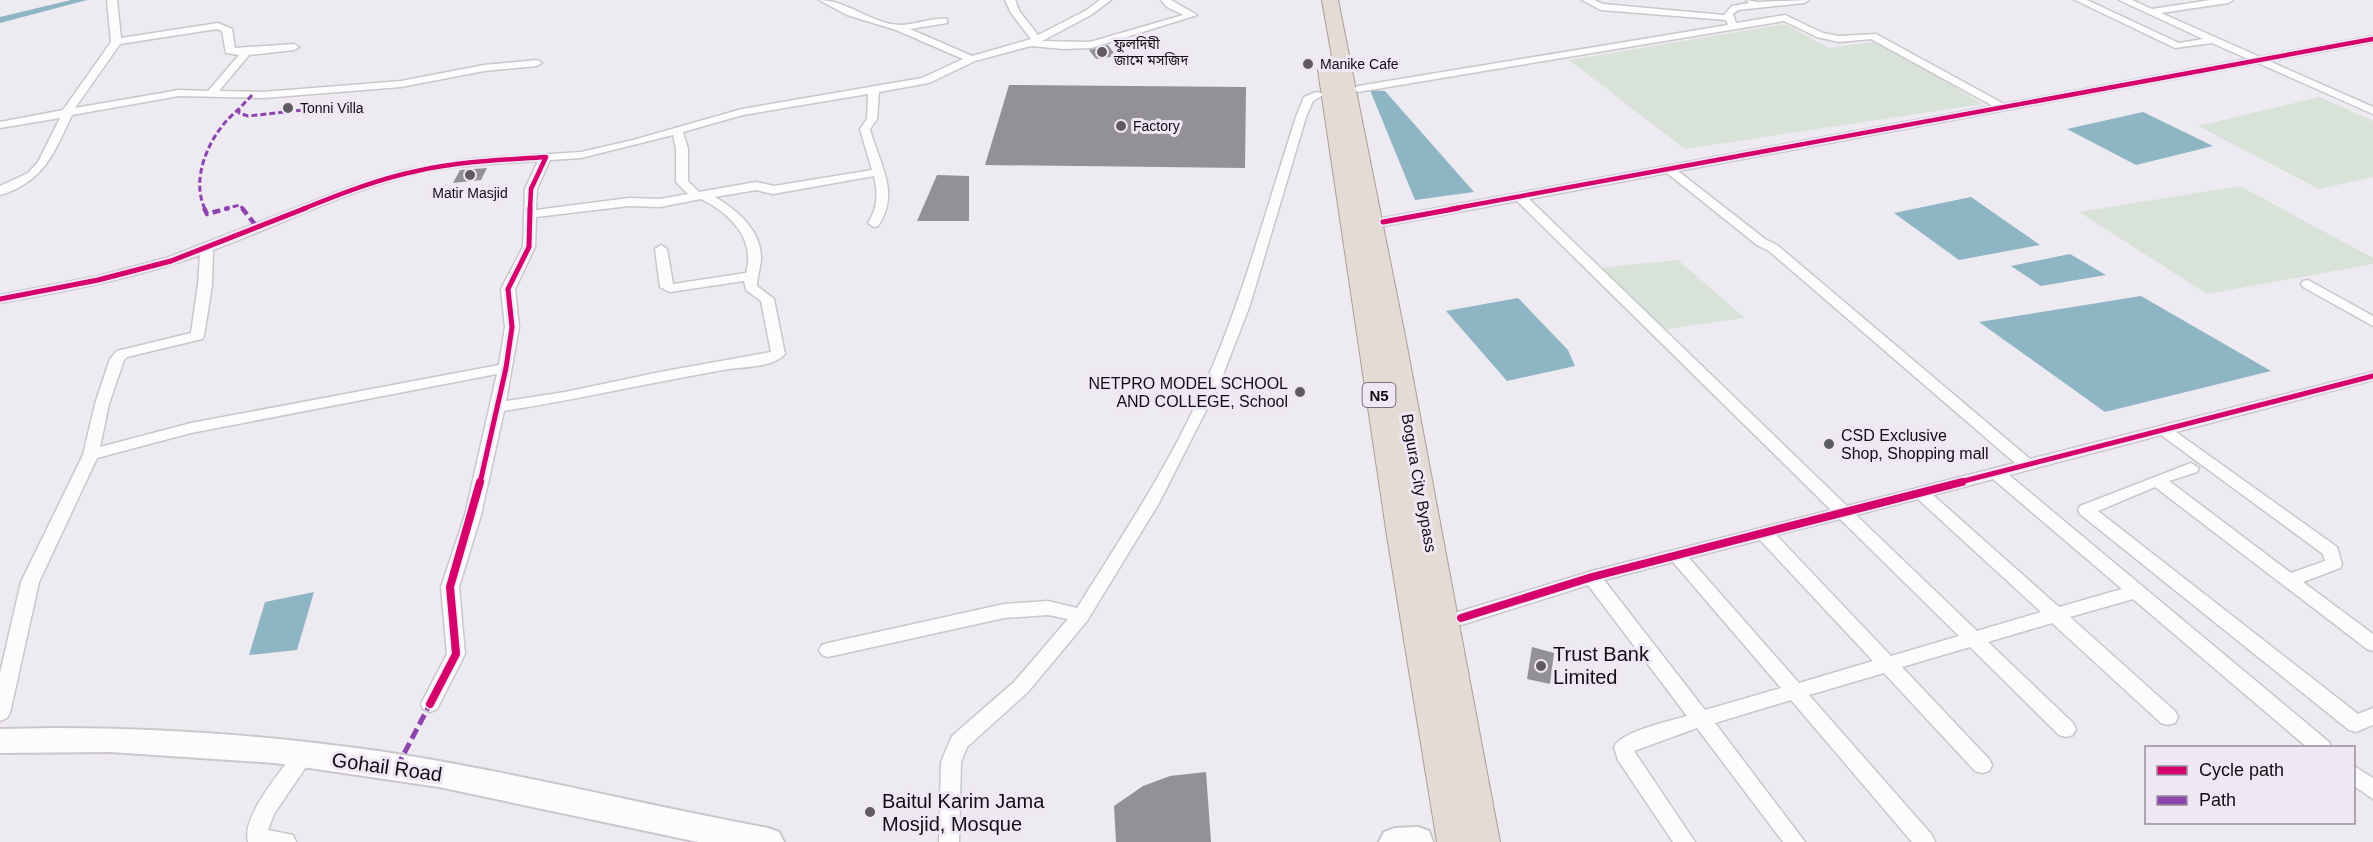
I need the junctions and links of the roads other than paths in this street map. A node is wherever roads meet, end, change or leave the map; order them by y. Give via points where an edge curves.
1 (112, 0) edge
2 (824, 0) edge
3 (1010, 0) edge
4 (1106, 0) edge
5 (1166, 0) edge
6 (1315, 0) edge
7 (1330, 0) edge
8 (1587, 0) edge
9 (1804, 0) edge
10 (2079, 0) edge
11 (2124, 0) edge
12 (2186, 0) edge
13 (2228, 0) edge
14 (1753, 2) edge
15 (2196, 5) junction
16 (2151, 12) junction
17 (944, 21) dead end
18 (1731, 23) junction
19 (899, 28) junction
20 (2373, 39) edge
21 (2212, 40) junction
22 (1033, 41) junction
23 (116, 42) junction
24 (294, 47) dead end
25 (246, 52) junction
26 (971, 59) junction
27 (2258, 60) junction
28 (537, 63) dead end
29 (1358, 89) dead end
30 (874, 90) junction
31 (212, 93) junction
32 (1320, 94) dead end
33 (2002, 107) junction
34 (67, 111) junction
35 (2373, 111) edge
36 (0, 125) edge
37 (677, 129) junction
38 (546, 157) junction
39 (1669, 169) junction
40 (879, 172) junction
41 (0, 191) edge
42 (698, 195) junction
43 (1520, 197) junction
44 (530, 214) junction
45 (1383, 222) dead end
46 (874, 223) dead end
47 (207, 248) junction
48 (661, 249) dead end
49 (749, 276) junction
50 (2308, 284) dead end
51 (0, 299) edge
52 (2373, 322) edge
53 (506, 368) junction
54 (2373, 376) edge
55 (498, 407) junction
56 (2164, 430) junction
57 (91, 455) junction
58 (2027, 465) junction
59 (2191, 468) dead end
60 (1996, 473) junction
61 (2157, 480) junction
62 (1920, 492) junction
63 (1842, 512) junction
64 (1764, 533) junction
65 (1677, 555) junction
66 (1592, 577) junction
67 (2289, 580) junction
68 (2137, 591) junction
69 (2054, 614) junction
70 (1082, 616) junction
71 (1461, 618) dead end
72 (1972, 638) junction
73 (2373, 644) edge
74 (828, 650) dead end
75 (1887, 664) junction
76 (1796, 692) junction
77 (430, 704) dead end
78 (0, 713) edge
79 (2373, 716) edge
80 (2168, 717) dead end
81 (1701, 719) junction
82 (2066, 729) dead end
83 (0, 741) edge
84 (2321, 746) edge
85 (304, 755) junction
86 (1982, 765) dead end
87 (2355, 775) edge
88 (1459, 790) junction
89 (2373, 790) edge
90 (1418, 841) edge
91 (286, 842) edge
92 (768, 842) edge
93 (949, 842) edge
94 (1395, 842) edge
95 (1455, 842) edge
96 (1482, 842) edge
97 (1685, 842) edge
98 (1796, 842) edge
99 (1925, 842) edge

1 - 23 street
2 - 19 street via 850,13
3 - 22 street
4 - 22 street
5 - 22 street via 1192,15 1091,45
6 - 88 highway, Bogura City Bypass / N5 via 1401,536
7 - 88 highway, Bogura City Bypass via 1395,347
8 - 18 street via 1601,7
9 - 14 street
10 - 21 street via 2178,46
11 - 16 street
12 - 15 street
13 - 15 street
14 - 18 street via 1728,13
15 - 16 street
16 - 21 street
17 - 19 street
18 - 29 street
18 - 33 street via 1785,18 1820,35 1839,39 1873,36
19 - 26 street
20 - 27 street
21 - 27 street
22 - 26 street
23 - 25 street via 224,27 230,51
23 - 34 street
24 - 25 street
25 - 31 street
26 - 30 street via 925,81
27 - 33 street
27 - 35 street
28 - 31 street via 484,68 401,84 263,94
30 - 37 street via 742,112
30 - 40 street via 872,119 865,129
31 - 34 street via 178,93
32 - 70 street via 1308,99 1301,117 1243,305 1212,385 1151,503
33 - 39 street
34 - 36 street
34 - 41 street via 43,163 32,175
37 - 38 street via 635,143
37 - 42 street via 682,148 682,182
38 - 44 street via 531,189
38 - 47 street via 403,174
39 - 43 street
39 - 58 street via 1773,248
40 - 42 street via 772,190 756,186
40 - 46 street via 881,208
42 - 44 street via 660,203 629,202
42 - 49 street via 716,201 737,218 755,247 756,262
43 - 45 street
43 - 63 street
44 - 53 street via 529,247 508,289 512,327
47 - 51 street via 123,273
47 - 57 street via 197,336 122,354 102,404
48 - 49 street via 667,287
49 - 55 street via 751,287 767,299 778,354 774,358 660,375 565,397
50 - 52 street
53 - 55 street
53 - 57 street via 191,428
54 - 56 street
55 - 77 street via 474,515 450,587 456,654
56 - 58 street
56 - 67 street via 2331,551 2334,564
57 - 78 street via 30,582
58 - 60 street
59 - 61 street
60 - 62 street
60 - 68 street
61 - 67 street
61 - 79 street via 2086,510 2355,724
62 - 63 street
62 - 69 street
63 - 64 street
63 - 72 street
64 - 65 street
64 - 75 street
65 - 66 street
65 - 76 street
66 - 71 street
66 - 81 street
67 - 73 street
68 - 69 street
68 - 84 street
69 - 72 street
69 - 80 street
70 - 74 street via 1048,608 1004,611
70 - 93 street via 1021,687 959,742 953,752
72 - 75 street
72 - 82 street
75 - 76 street
75 - 86 street
76 - 81 street
76 - 99 street
81 - 97 street via 1624,747 1629,762
81 - 98 street
83 - 85 main road, Gohail Road via 60,738
85 - 91 street via 261,818 256,833 257,839
85 - 92 main road, Gohail Road via 440,775
87 - 89 street
88 - 95 highway, N5
88 - 96 highway, N5
90 - 94 main road

